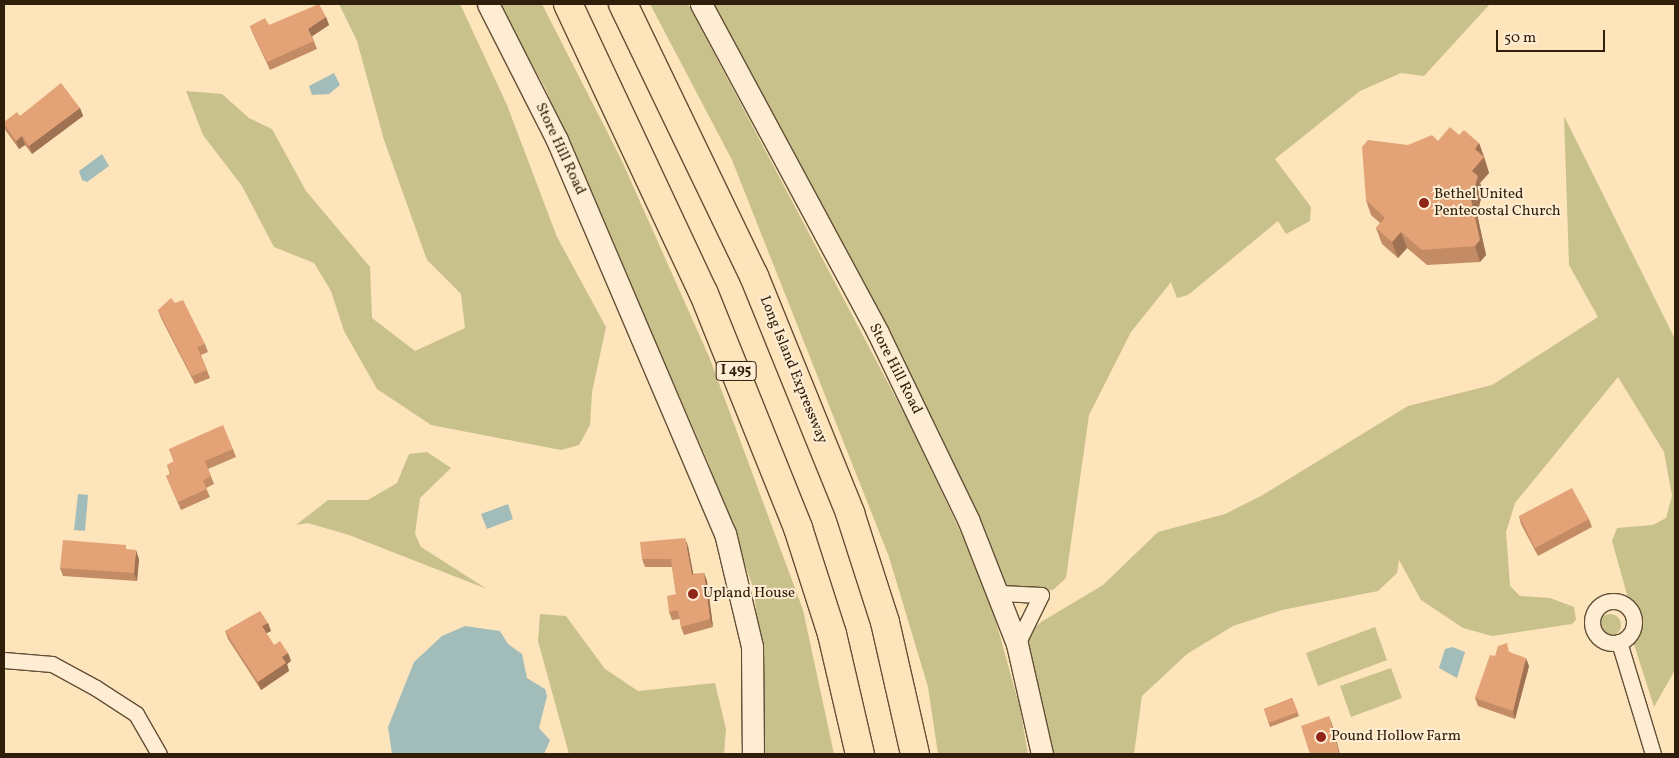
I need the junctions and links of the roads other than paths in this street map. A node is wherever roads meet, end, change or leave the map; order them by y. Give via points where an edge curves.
1 (488, 4) edge
2 (568, 4) edge
3 (624, 4) edge
4 (634, 4) edge
5 (701, 4) edge
6 (697, 152) junction
7 (1000, 594) junction
8 (1619, 642) dead end
9 (1017, 644) junction
10 (4, 660) edge
11 (159, 754) edge
12 (753, 754) edge
13 (860, 754) edge
14 (915, 754) edge
15 (1042, 754) edge
16 (1652, 754) edge

1 - 12 main road, Store Hill Road via 557,140 724,533 752,646
2 - 13 highway, I 495 via 704,294 788,501 832,634
3 - 6 highway, Long Island Expressway
4 - 6 highway
5 - 7 main road, Store Hill Road via 878,333
6 - 14 highway, Long Island Expressway via 758,285 850,513 885,622
7 - 9 main road, Store Hill Road
7 - 9 street via 1041,595
8 - 16 street
9 - 15 main road, Store Hill Road
10 - 11 street via 52,664 96,688 136,714

